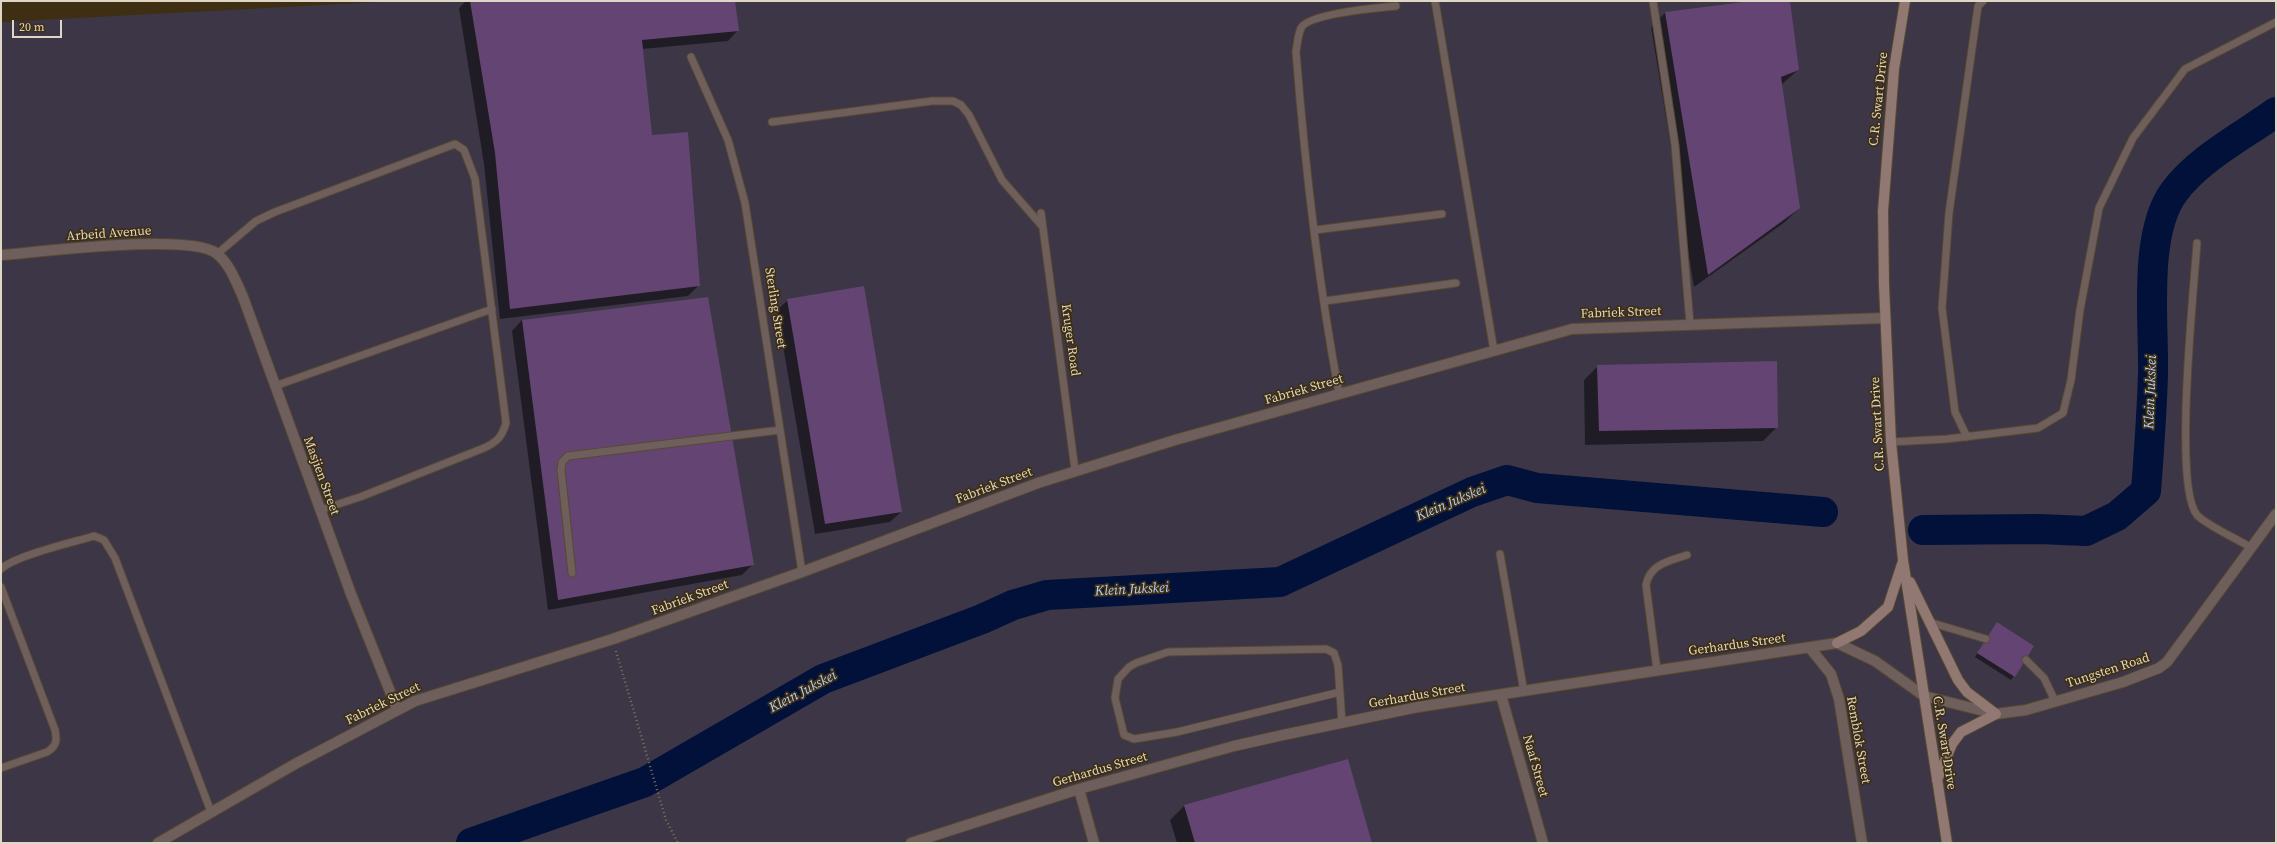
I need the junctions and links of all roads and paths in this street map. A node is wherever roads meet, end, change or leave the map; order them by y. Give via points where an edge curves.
1 (1436, 1) edge
2 (1654, 1) edge
3 (1905, 1) edge
4 (1983, 1) edge
5 (1396, 6) dead end
6 (2276, 22) edge
7 (691, 57) dead end
8 (772, 122) dead end
9 (1041, 213) dead end
10 (1442, 214) dead end
11 (1042, 226) junction
12 (1315, 230) junction
13 (2197, 243) dead end
14 (217, 254) junction
15 (1, 255) edge
16 (1456, 283) dead end
17 (1325, 301) junction
18 (492, 309) junction
19 (1885, 318) junction
20 (1690, 324) junction
21 (1494, 351) junction
22 (275, 386) junction
23 (1340, 393) junction
24 (780, 430) junction
25 (1967, 437) junction
26 (1891, 442) junction
27 (1075, 470) junction
28 (320, 510) junction
29 (2276, 514) edge
30 (2252, 548) junction
31 (1500, 554) dead end
32 (1687, 555) dead end
33 (1903, 560) junction
34 (1, 569) edge
35 (802, 572) junction
36 (572, 573) dead end
37 (1905, 573) junction
38 (1, 587) edge
39 (1929, 622) junction
40 (613, 639) junction
41 (1986, 639) dead end
42 (1837, 642) junction
43 (1810, 648) junction
44 (2026, 660) dead end
45 (1657, 670) junction
46 (1340, 692) junction
47 (1524, 692) junction
48 (1501, 695) junction
49 (1924, 696) junction
50 (2055, 701) junction
51 (397, 709) junction
52 (1996, 714) junction
53 (1342, 722) junction
54 (1, 768) edge
55 (1937, 781) junction
56 (1079, 789) junction
57 (211, 812) junction
58 (158, 843) edge
59 (678, 843) edge
60 (911, 843) edge
61 (1094, 843) edge
62 (1543, 843) edge
63 (1862, 843) edge
64 (1948, 843) edge

1 - 21 lane
2 - 20 lane via 1675,145
3 - 19 street, C.R. Swart Drive via 1894,69 1886,160 1883,211
4 - 25 lane via 1978,6 1949,213 1942,308 1955,412
5 - 12 lane via 1322,17 1301,27 1296,52
6 - 25 lane via 2185,69 2133,138 2099,208 2080,310 2071,380 2063,413 2038,428
7 - 24 lane, Sterling Street via 728,140 745,203
8 - 11 lane via 932,100 953,101 969,115 1002,180
9 - 11 lane, Kruger Road
10 - 12 lane
11 - 27 lane, Kruger Road
12 - 17 lane
13 - 30 lane via 2186,405 2185,450 2190,502 2197,515
14 - 15 street, Arbeid Avenue via 199,246 149,244
14 - 18 lane via 256,221 275,212 455,144 464,150 475,179
14 - 22 street, Masjien Street via 227,265 235,281
16 - 17 lane
17 - 23 lane
18 - 22 lane
18 - 28 lane via 506,423 503,435 495,443 484,448
19 - 20 street, Fabriek Street
19 - 26 street, C.R. Swart Drive
20 - 21 street, Fabriek Street via 1572,329
21 - 23 street, Fabriek Street
22 - 28 street, Masjien Street
23 - 27 street, Fabriek Street
24 - 35 lane, Sterling Street
24 - 36 lane via 568,456 562,462 561,470
25 - 26 lane
26 - 33 street, C.R. Swart Drive
27 - 35 street, Fabriek Street
28 - 51 street, Masjien Street via 372,652
29 - 30 street, Tungsten Road
30 - 50 street, Tungsten Road via 2167,662 2159,668 2123,682
31 - 47 lane
32 - 45 lane via 1657,566 1647,578
33 - 37 street, C.R. Swart Drive
33 - 42 street via 1888,607 1861,632
34 - 57 lane via 24,558 94,536 104,540 115,558
35 - 40 street, Fabriek Street
37 - 39 street
37 - 49 street, C.R. Swart Drive
38 - 54 lane via 57,740 53,748 47,752
39 - 41 lane
39 - 52 street via 1958,680 1967,692
40 - 51 street, Fabriek Street via 452,688
40 - 59 path via 666,820
42 - 43 street, Gerhardus Street
42 - 49 street via 1875,661
43 - 45 street, Gerhardus Street
43 - 63 street, Remblok Street via 1831,674 1840,699
44 - 50 lane via 2044,678
45 - 47 street, Gerhardus Street
46 - 46 lane via 1338,665 1334,653 1330,650 1216,650 1168,652 1136,663 1118,680 1115,698 1124,735 1134,739 1177,732
46 - 53 lane
47 - 48 street, Gerhardus Street
48 - 53 street, Gerhardus Street via 1418,707
48 - 62 street, Naaf Street
49 - 52 street, Tungsten Road
49 - 55 street, C.R. Swart Drive
50 - 52 street, Tungsten Road via 2026,710
51 - 57 street, Fabriek Street
52 - 55 street via 1961,732 1952,744
53 - 56 street, Gerhardus Street via 1234,746
55 - 64 street, C.R. Swart Drive
56 - 60 street, Gerhardus Street
56 - 61 street
57 - 58 street, Fabriek Street

